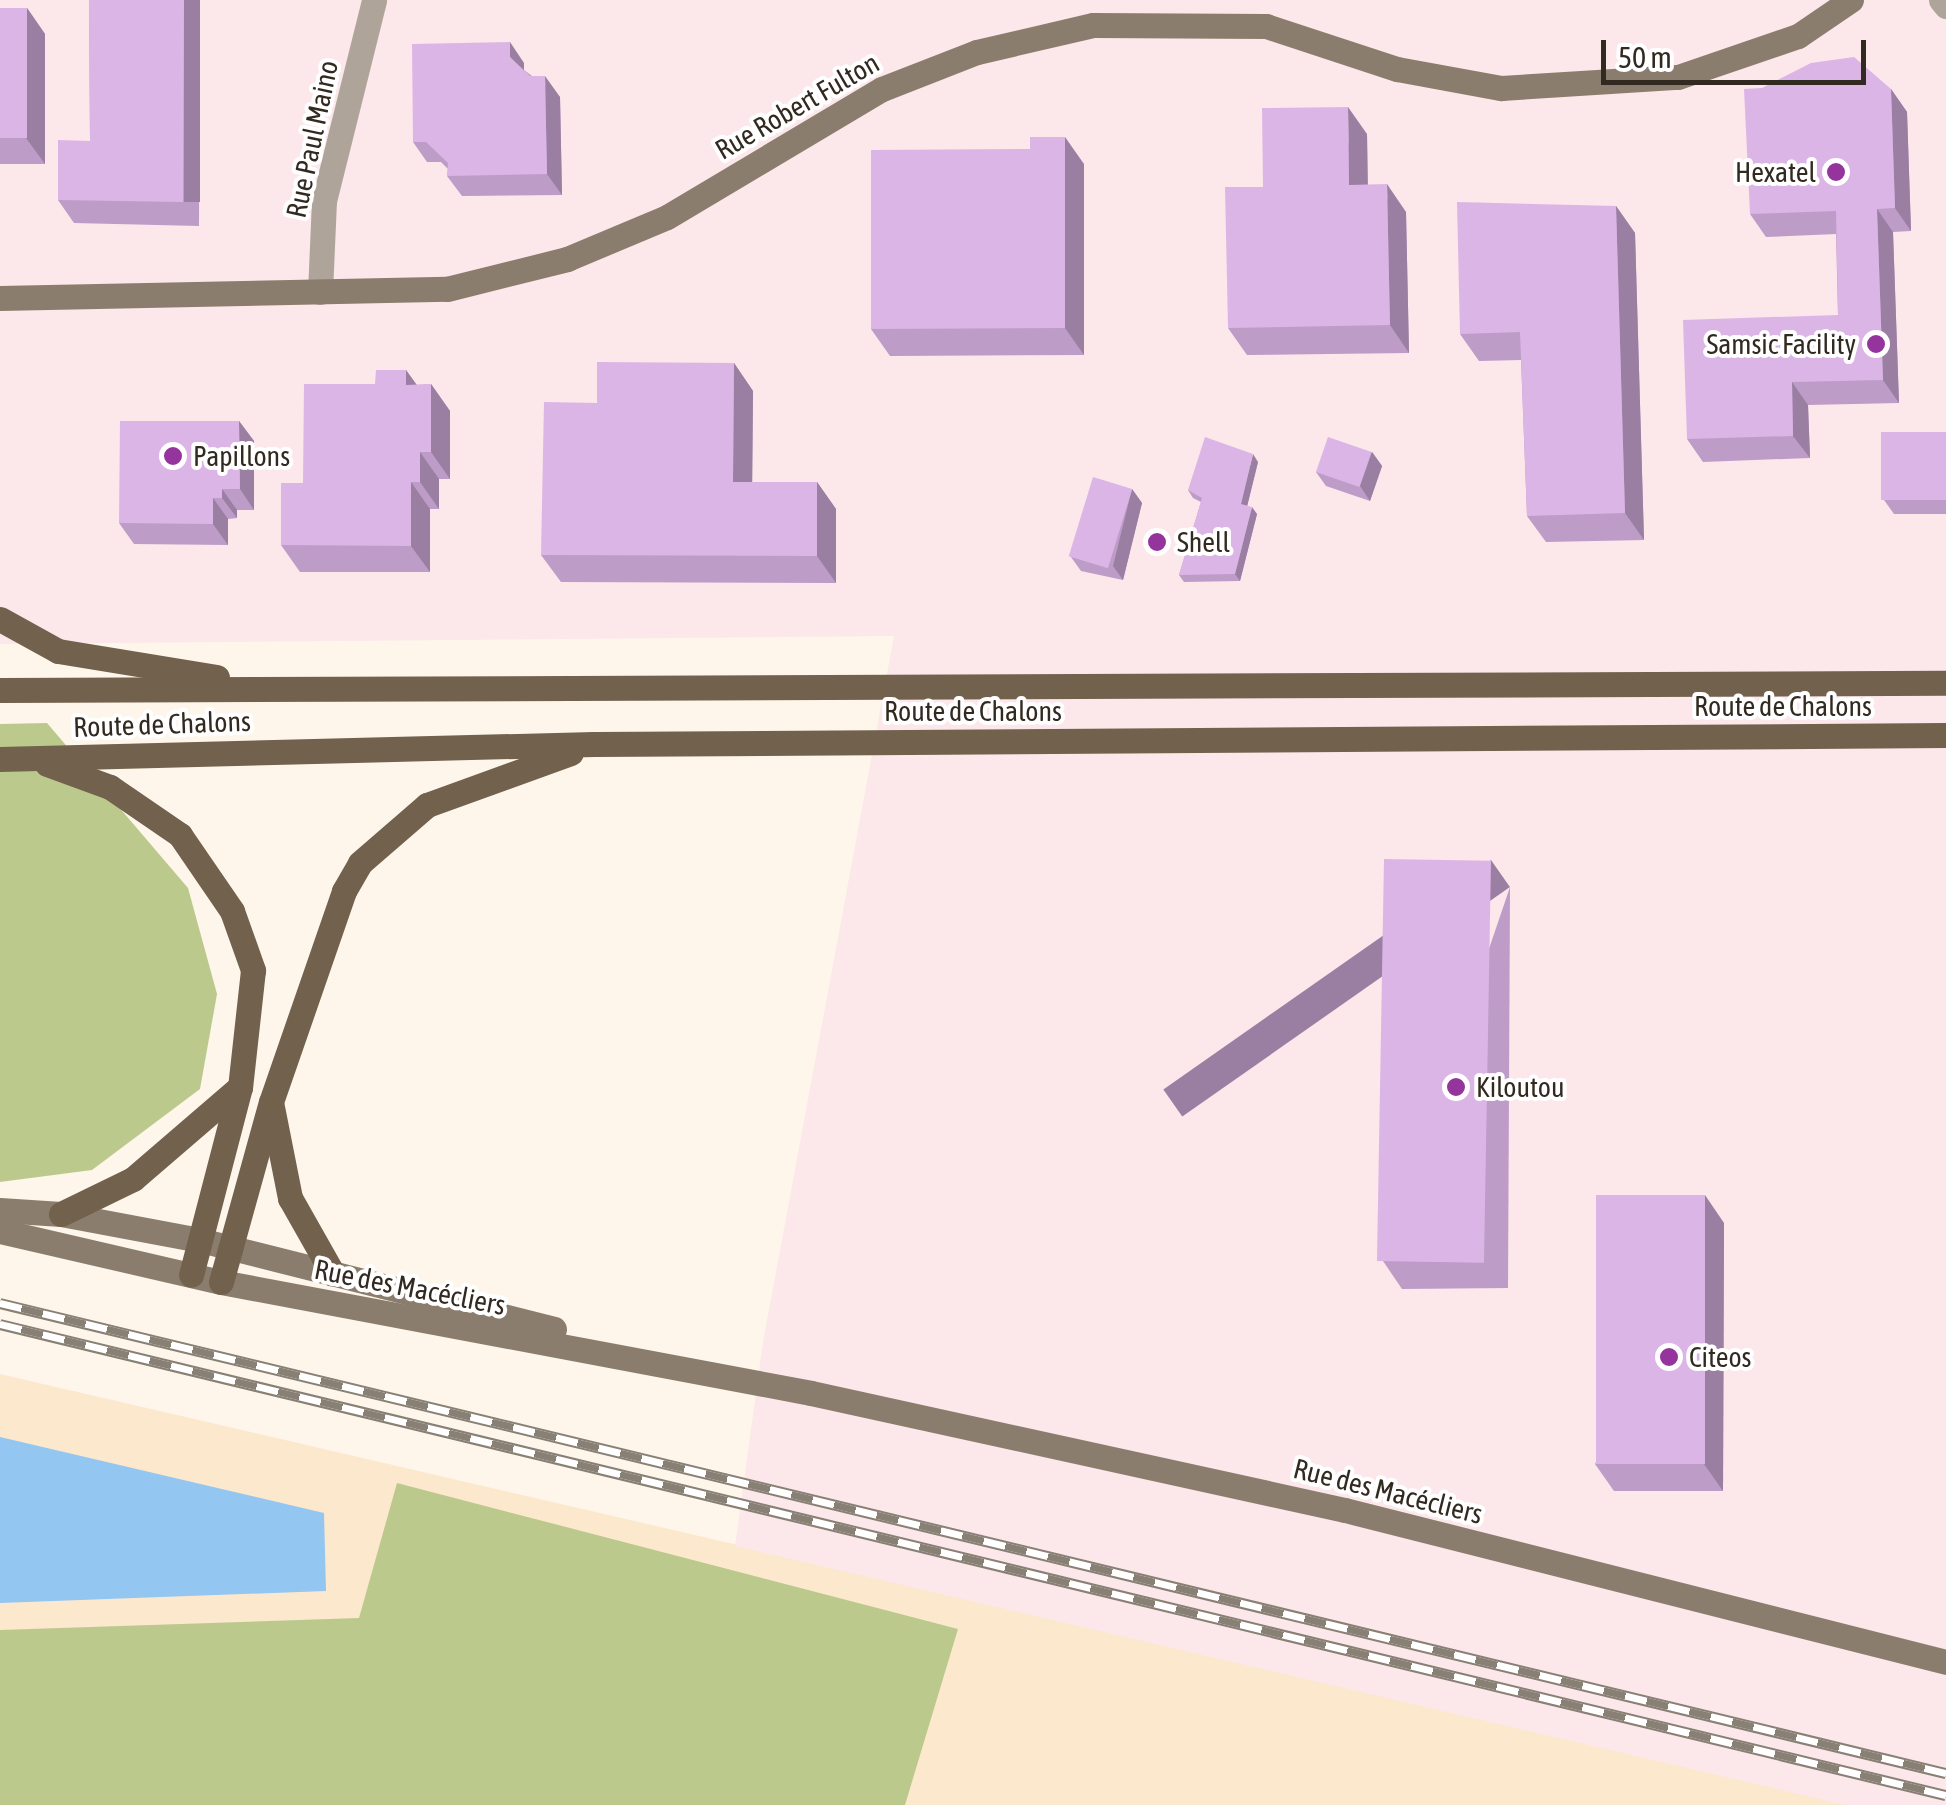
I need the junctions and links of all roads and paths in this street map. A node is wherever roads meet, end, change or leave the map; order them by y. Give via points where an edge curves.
1 (374, 0) edge
2 (1851, 0) edge
3 (1941, 0) edge
4 (1946, 6) edge
5 (320, 292) junction
6 (0, 298) edge
7 (0, 618) edge
8 (1946, 683) edge
9 (0, 690) edge
10 (300, 690) junction
11 (1946, 735) edge
12 (594, 744) junction
13 (31, 758) junction
14 (0, 759) edge
15 (240, 1087) junction
16 (271, 1102) junction
17 (0, 1210) edge
18 (61, 1214) junction
19 (0, 1231) edge
20 (200, 1240) junction
21 (230, 1248) junction
22 (333, 1274) junction
23 (191, 1275) junction
24 (221, 1282) junction
25 (811, 1394) junction
26 (1946, 1662) edge

1 - 5 street, Rue Paul Maino via 324,201
2 - 5 street, Rue Robert Fulton via 1798,36 1678,77 1501,88 1397,69 1266,26 1093,24 976,52 882,88 667,217 567,260 447,289
3 - 4 street
5 - 6 street, Rue Robert Fulton
7 - 10 main road via 58,651
8 - 10 main road, Route de Chalons
9 - 10 main road, Route de Chalons
11 - 12 main road, Route de Chalons
12 - 13 main road, Route de Chalons
12 - 16 main road via 427,805 360,863 344,891
13 - 14 main road, Route de Chalons
13 - 15 main road via 110,787 154,812 203,863 232,911 252,970
15 - 18 main road via 134,1180
15 - 20 main road
16 - 21 main road
16 - 22 main road via 290,1198
17 - 18 street, Rue des Macécliers
18 - 20 street, Rue des Macécliers
19 - 23 street, Rue des Macécliers
20 - 21 street, Rue des Macécliers
20 - 23 main road
21 - 22 street, Rue des Macécliers
21 - 24 main road
22 - 25 street, Rue des Macécliers
23 - 24 street, Rue des Macécliers
24 - 25 street, Rue des Macécliers
25 - 26 street, Rue des Macécliers via 1345,1510

